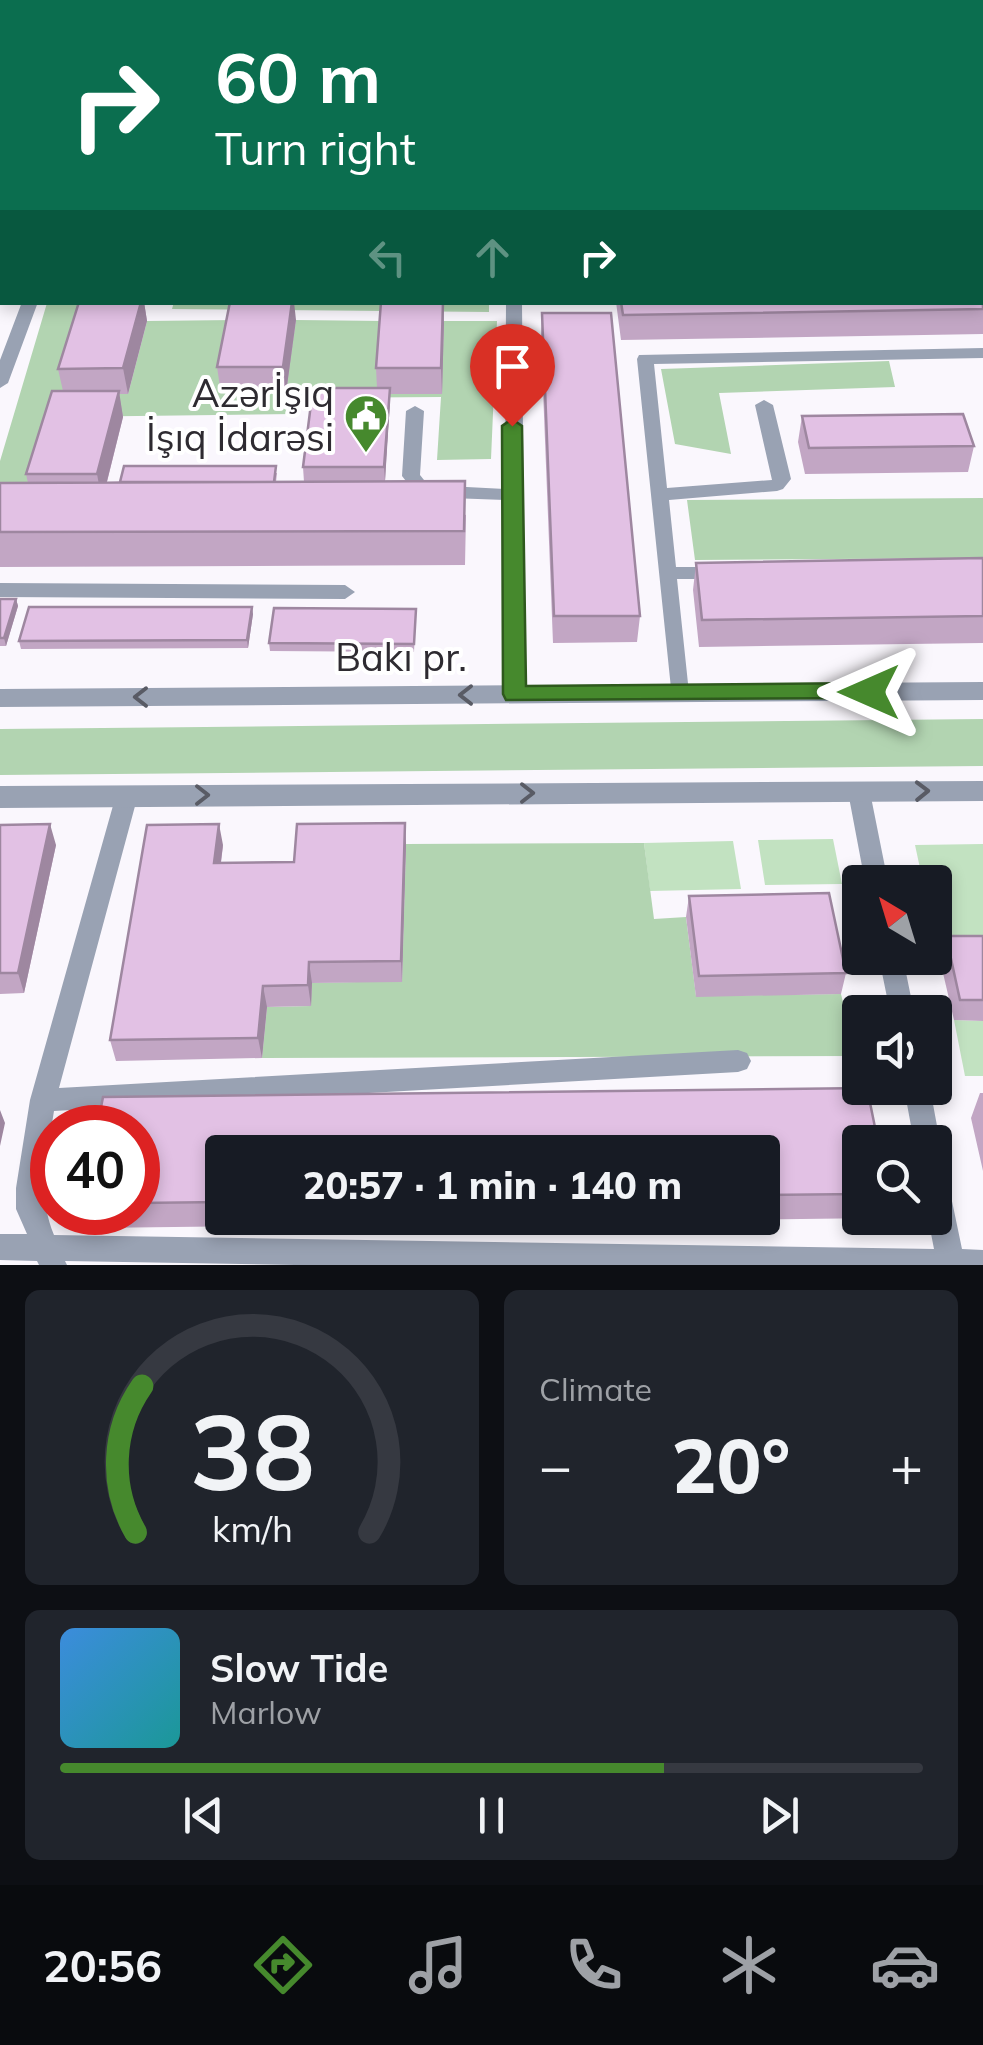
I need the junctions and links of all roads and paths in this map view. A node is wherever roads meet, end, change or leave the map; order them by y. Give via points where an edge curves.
1 (29, 305) edge
2 (514, 305) edge
3 (983, 354) edge
4 (0, 383) edge
5 (764, 405) dead end
6 (415, 411) dead end
7 (513, 495) junction
8 (659, 495) junction
9 (746, 572) edge
10 (667, 574) junction
11 (0, 590) edge
12 (345, 592) dead end
13 (983, 691) edge
14 (680, 693) junction
15 (515, 694) junction
16 (0, 698) edge
17 (983, 791) edge
18 (859, 792) junction
19 (127, 796) junction
20 (0, 797) edge
21 (874, 865) edge
22 (738, 1062) dead end
23 (43, 1100) junction
24 (945, 1235) edge
25 (0, 1247) edge
26 (47, 1255) edge
27 (951, 1263) edge
28 (983, 1263) edge

1 - 4 lane
2 - 7 lane
3 - 8 lane via 645,360
5 - 8 lane via 782,480 777,485
6 - 7 lane via 414,484
7 - 15 lane
8 - 10 lane
9 - 10 lane
10 - 14 lane
11 - 12 lane
13 - 14 street, Bakı pr.
14 - 15 street, Bakı pr.
15 -> 16 street, Bakı pr.
18 -> 17 street
19 -> 18 street
18 - 21 lane
19 - 20 street
19 - 23 lane
22 - 23 lane
23 - 26 lane via 28,1188
24 - 27 lane
25 - 26 lane
26 - 27 lane
27 - 28 lane

